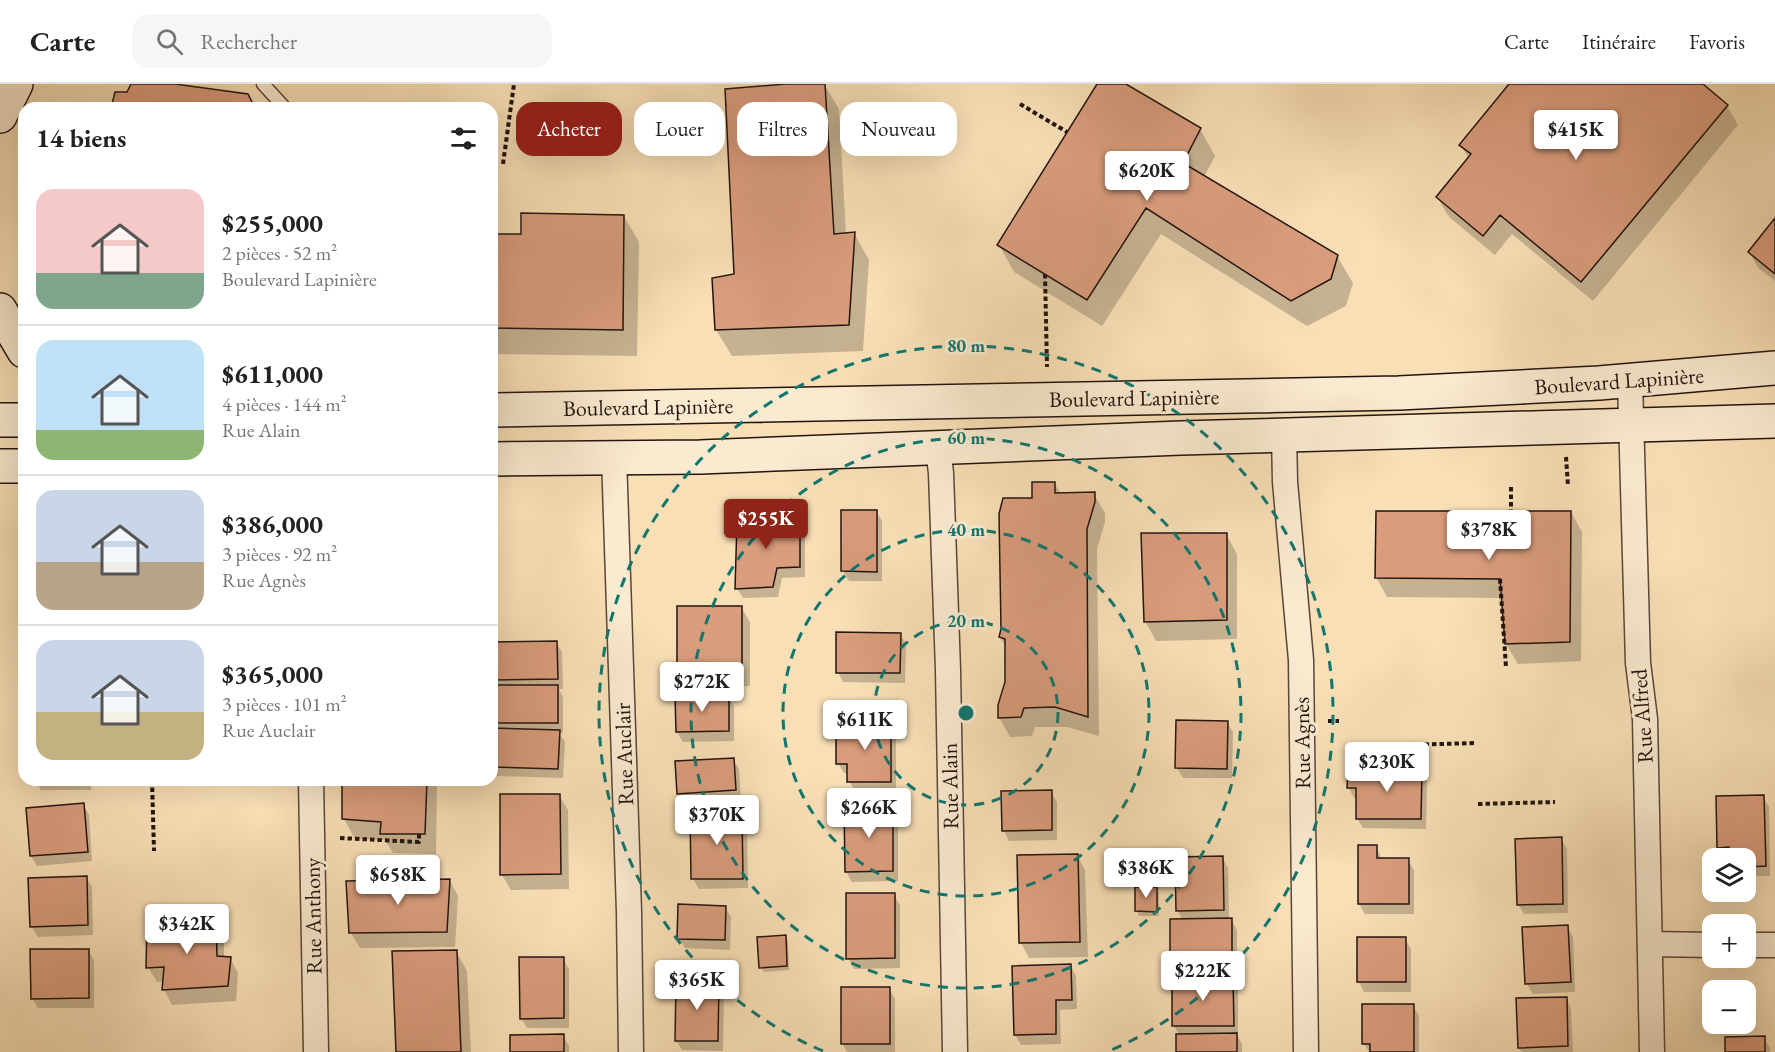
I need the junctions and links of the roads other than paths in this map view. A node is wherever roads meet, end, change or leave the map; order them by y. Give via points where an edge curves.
1 (16, 84) edge
2 (263, 84) edge
3 (280, 102) edge
4 (0, 116) edge
5 (0, 310) edge
6 (18, 341) edge
7 (1775, 368) edge
8 (1630, 381) junction
9 (498, 410) edge
10 (0, 420) edge
11 (18, 420) edge
12 (1775, 420) edge
13 (1632, 425) junction
14 (1284, 435) junction
15 (938, 448) junction
16 (614, 456) junction
17 (498, 459) edge
18 (0, 466) edge
19 (18, 466) edge
20 (311, 786) edge
21 (1650, 944) junction
22 (1702, 945) edge
23 (1756, 945) edge
24 (1775, 945) edge
25 (316, 1052) edge
26 (631, 1052) edge
27 (955, 1052) edge
28 (1306, 1052) edge
29 (1652, 1052) edge

1 - 4 main road
2 - 3 lane
5 - 6 main road
7 - 8 main road, Boulevard Lapinière
8 - 9 main road, Boulevard Lapinière via 1400,393
8 - 13 street, Rue Alfred
10 - 11 main road
12 - 13 main road, Boulevard Lapinière
13 - 14 main road, Boulevard Lapinière
13 - 21 street, Rue Alfred
14 - 15 main road, Boulevard Lapinière
14 - 28 street, Rue Agnès via 1301,660
15 - 16 main road, Boulevard Lapinière via 700,457
15 - 27 street, Rue Alain via 948,670
16 - 17 main road, Boulevard Lapinière
16 - 26 street, Rue Auclair
18 - 19 main road
20 - 25 street, Rue Anthony
21 - 22 street
21 - 29 street, Rue Alfred
23 - 24 street

